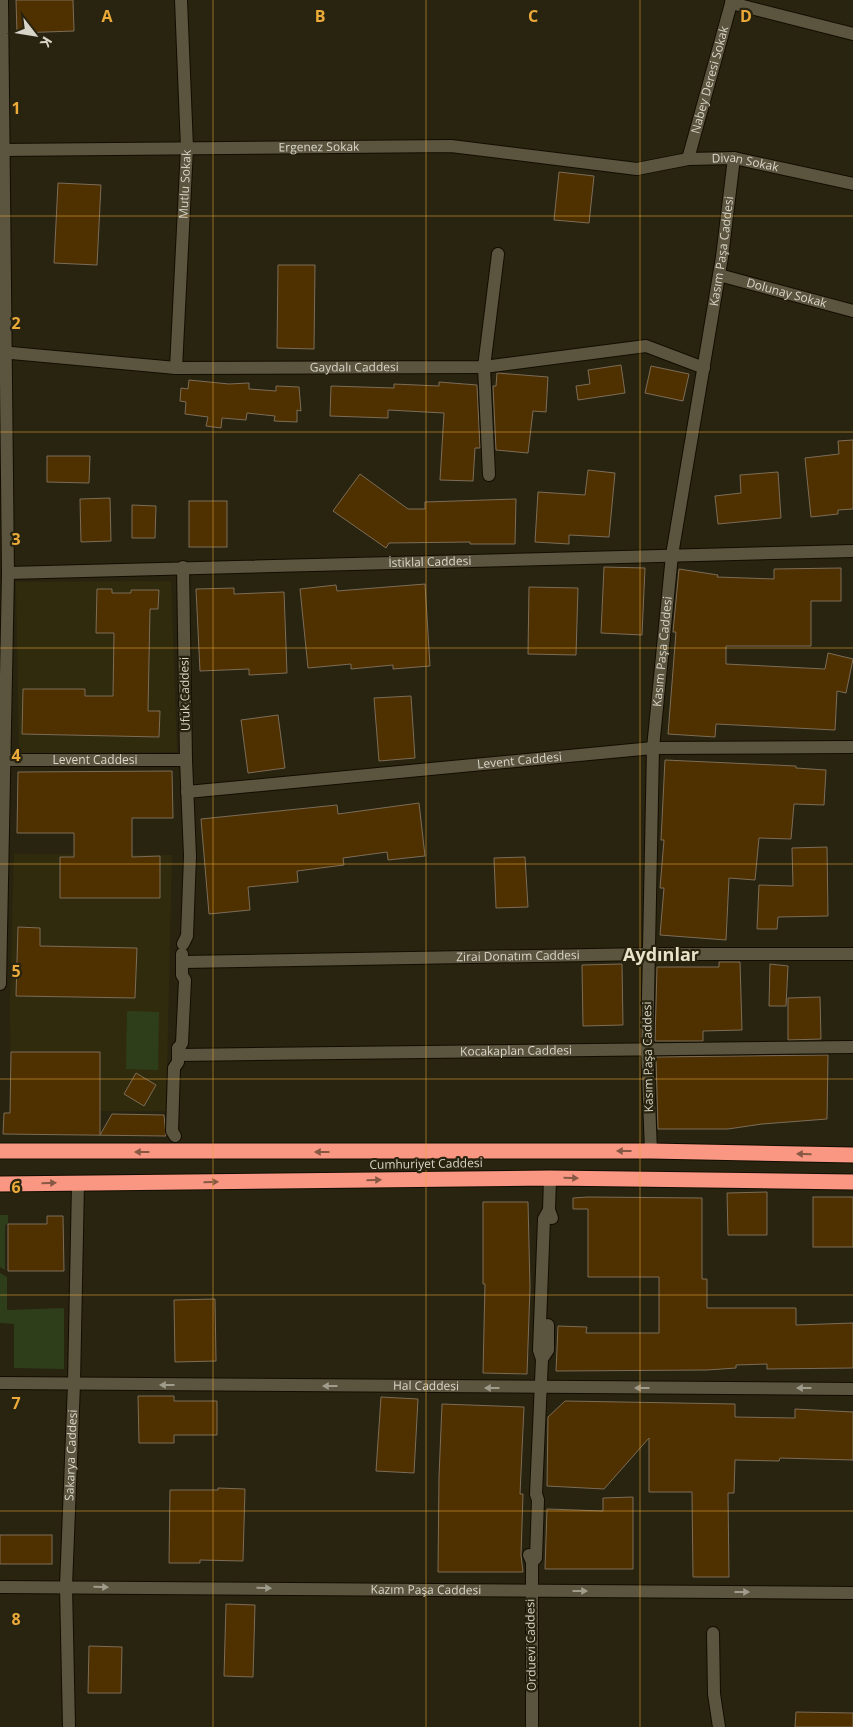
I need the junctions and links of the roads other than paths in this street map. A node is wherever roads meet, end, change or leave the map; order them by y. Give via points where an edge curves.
1 (2, 0) edge
2 (181, 0) edge
3 (731, 2) edge
4 (853, 34) edge
5 (187, 148) junction
6 (1, 150) edge
7 (734, 158) junction
8 (688, 159) junction
9 (637, 169) joint
10 (853, 184) edge
11 (498, 254) dead end
12 (719, 275) junction
13 (853, 311) edge
14 (3, 352) edge
15 (484, 367) junction
16 (176, 368) junction
17 (704, 368) junction
18 (489, 475) dead end
19 (853, 552) edge
20 (672, 555) junction
21 (183, 567) junction
22 (8, 573) junction
23 (853, 747) edge
24 (654, 748) junction
25 (5, 760) junction
26 (186, 760) junction
27 (187, 792) junction
28 (648, 954) junction
29 (853, 954) edge
30 (182, 962) junction
31 (0, 984) edge
32 (853, 1047) edge
33 (646, 1048) junction
34 (178, 1056) junction
35 (650, 1151) junction
36 (0, 1152) edge
37 (175, 1152) junction
38 (853, 1155) edge
39 (550, 1178) junction
40 (853, 1182) edge
41 (78, 1183) junction
42 (0, 1184) edge
43 (0, 1383) edge
44 (74, 1384) junction
45 (541, 1388) junction
46 (853, 1389) edge
47 (66, 1586) junction
48 (0, 1587) edge
49 (531, 1590) junction
50 (853, 1593) edge
51 (713, 1633) dead end
52 (69, 1727) edge
53 (532, 1727) edge
54 (719, 1727) edge

1 - 6 street
2 - 5 street, Mutlu Sokak
3 - 4 street
3 - 8 street, Nabey Deresi Sokak
5 - 6 street, Ergenez Sokak
5 - 9 street, Ergenez Sokak via 451,146
5 - 16 street, Mutlu Sokak
6 - 14 street
7 - 8 street, Divan Sokak
7 - 10 street, Divan Sokak
7 - 12 street, Kasım Paşa Caddesi
8 - 9 street, Divan Sokak
11 - 15 street
12 - 13 street, Dolunay Sokak
12 - 17 street, Kasım Paşa Caddesi
14 - 16 street, Gaydalı Caddesi
14 - 22 street
15 - 16 street, Gaydalı Caddesi
15 - 17 street, Gaydalı Caddesi via 646,346
15 - 18 street
17 - 20 street, Kasım Paşa Caddesi
19 - 20 street, İstiklal Caddesi
20 - 21 street, İstiklal Caddesi
20 - 24 street, Kasım Paşa Caddesi
21 - 22 street, İstiklal Caddesi
21 - 26 street, Ufuk Caddesi
22 - 25 street
23 - 24 street, Levent Caddesi
24 - 27 street, Levent Caddesi
24 - 28 street, Kasım Paşa Caddesi
25 - 26 street, Levent Caddesi
25 - 31 street
26 - 27 street, Ufuk Caddesi
27 - 30 street, Ufuk Caddesi via 190,864 187,936
28 - 29 street, Zirai Donatım Caddesi
28 - 30 street, Zirai Donatım Caddesi
28 - 33 street, Kasım Paşa Caddesi
30 - 34 street, Ufuk Caddesi via 185,980 182,1043
32 - 33 street, Kocakaplan Caddesi
33 - 34 street, Kocakaplan Caddesi
33 - 35 street, Kasım Paşa Caddesi
34 - 37 street, Ufuk Caddesi via 174,1068 172,1122
35 -> 37 highway, Cumhuriyet Caddesi
38 -> 35 highway, Cumhuriyet Caddesi
37 -> 36 highway, Cumhuriyet Caddesi
39 -> 40 highway, Cumhuriyet Caddesi
41 -> 39 highway, Cumhuriyet Caddesi
39 - 45 street, Orduevi Caddesi via 548,1350 542,1358
42 -> 41 highway, Cumhuriyet Caddesi
41 - 44 street, Sakarya Caddesi
43 - 44 street, Hal Caddesi
45 -> 44 street, Hal Caddesi
44 - 47 street, Sakarya Caddesi
46 -> 45 street, Hal Caddesi
45 - 49 street, Orduevi Caddesi via 536,1558 532,1562
47 - 48 street, Kazım Paşa Caddesi
47 -> 49 street, Kazım Paşa Caddesi
47 - 52 street, Sakarya Caddesi
49 -> 50 street, Kazım Paşa Caddesi
49 - 53 street, Orduevi Caddesi
51 - 54 street via 714,1694

